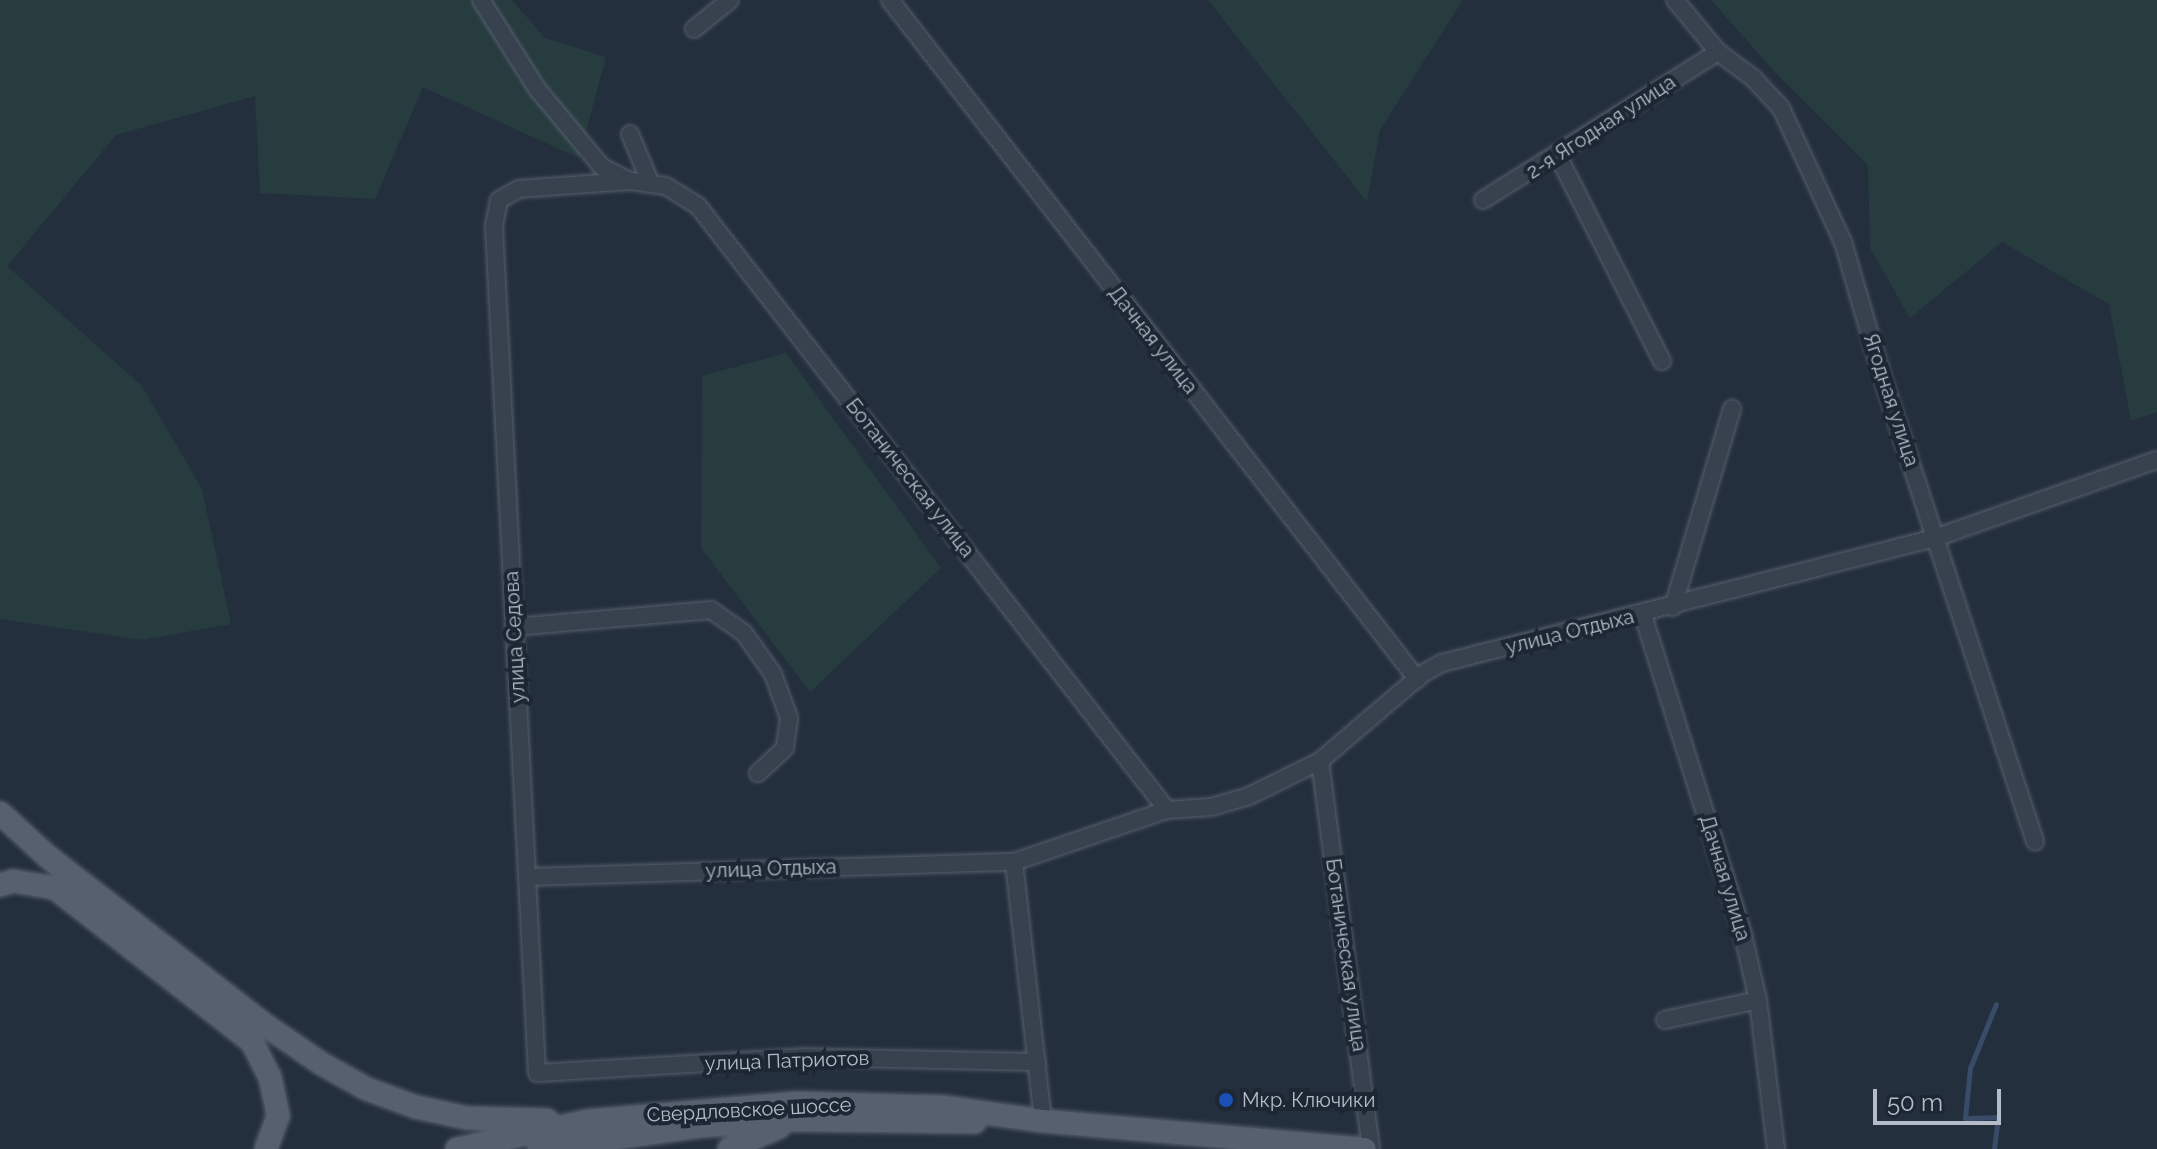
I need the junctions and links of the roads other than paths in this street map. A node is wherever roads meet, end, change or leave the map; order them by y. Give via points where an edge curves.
1 (481, 0) edge
2 (730, 0) edge
3 (890, 0) edge
4 (1675, 0) edge
5 (694, 29) dead end
6 (1718, 52) junction
7 (630, 134) dead end
8 (1558, 156) junction
9 (630, 181) junction
10 (651, 184) junction
11 (1483, 200) dead end
12 (1662, 361) dead end
13 (1732, 409) dead end
14 (2157, 460) edge
15 (1935, 538) junction
16 (1673, 607) junction
17 (1643, 615) junction
18 (514, 627) junction
19 (1417, 679) junction
20 (1320, 761) junction
21 (758, 773) dead end
22 (1167, 810) junction
23 (0, 813) edge
24 (2035, 842) dead end
25 (1014, 862) junction
26 (529, 877) junction
27 (0, 885) edge
28 (1758, 1000) junction
29 (1665, 1020) dead end
30 (1037, 1062) junction
31 (537, 1073) joint
32 (795, 1120) junction
33 (588, 1121) junction
34 (1043, 1121) junction
35 (1336, 1147) edge
36 (266, 1149) edge
37 (457, 1149) edge
38 (539, 1149) edge
39 (729, 1149) edge
40 (1365, 1149) edge
41 (1371, 1149) edge
42 (1776, 1149) edge

1 - 9 street via 538,90 593,157
2 - 5 street
3 - 19 street, Дачная улица
4 - 6 street, Ягодная улица
6 - 8 street, 2-я Ягодная улица
6 - 15 street, Ягодная улица via 1781,108 1843,242
7 - 10 street
8 - 11 street, 2-я Ягодная улица
8 - 12 street
9 - 10 street, Ботаническая улица
9 - 18 street, улица Седова via 519,189 499,200 494,226
10 - 22 street, Ботаническая улица via 666,186 698,206
13 - 16 street
14 - 15 street, улица Отдыха
15 - 16 street, улица Отдыха
15 - 24 street, Ягодная улица
16 - 17 street, улица Отдыха
17 - 19 street, улица Отдыха via 1442,663
17 - 28 street, Дачная улица via 1743,935
18 - 21 street via 711,610 744,633 773,674 789,718 785,748
18 - 26 street, улица Седова
19 - 20 street, улица Отдыха
20 - 22 street, улица Отдыха via 1230,803
20 - 41 street, Ботаническая улица
22 - 25 street, улица Отдыха
23 - 33 main road via 47,856 265,1025 367,1089 467,1118
25 - 26 street, улица Отдыха
25 - 30 street
26 - 31 street, улица Седова
27 - 36 main road via 13,881 55,888 252,1042 270,1077 278,1116
28 - 29 street
28 - 42 street, Дачная улица
30 - 31 street, улица Патриотов via 807,1057
30 - 34 street
32 - 34 main road, Свердловское шоссе
32 - 38 main road, Свердловское шоссе via 624,1134
32 - 39 main road
33 - 34 main road, Свердловское шоссе via 797,1103 943,1107
33 - 37 main road, Свердловское шоссе
34 - 35 main road, Свердловское шоссе
35 - 40 main road, Свердловское шоссе

